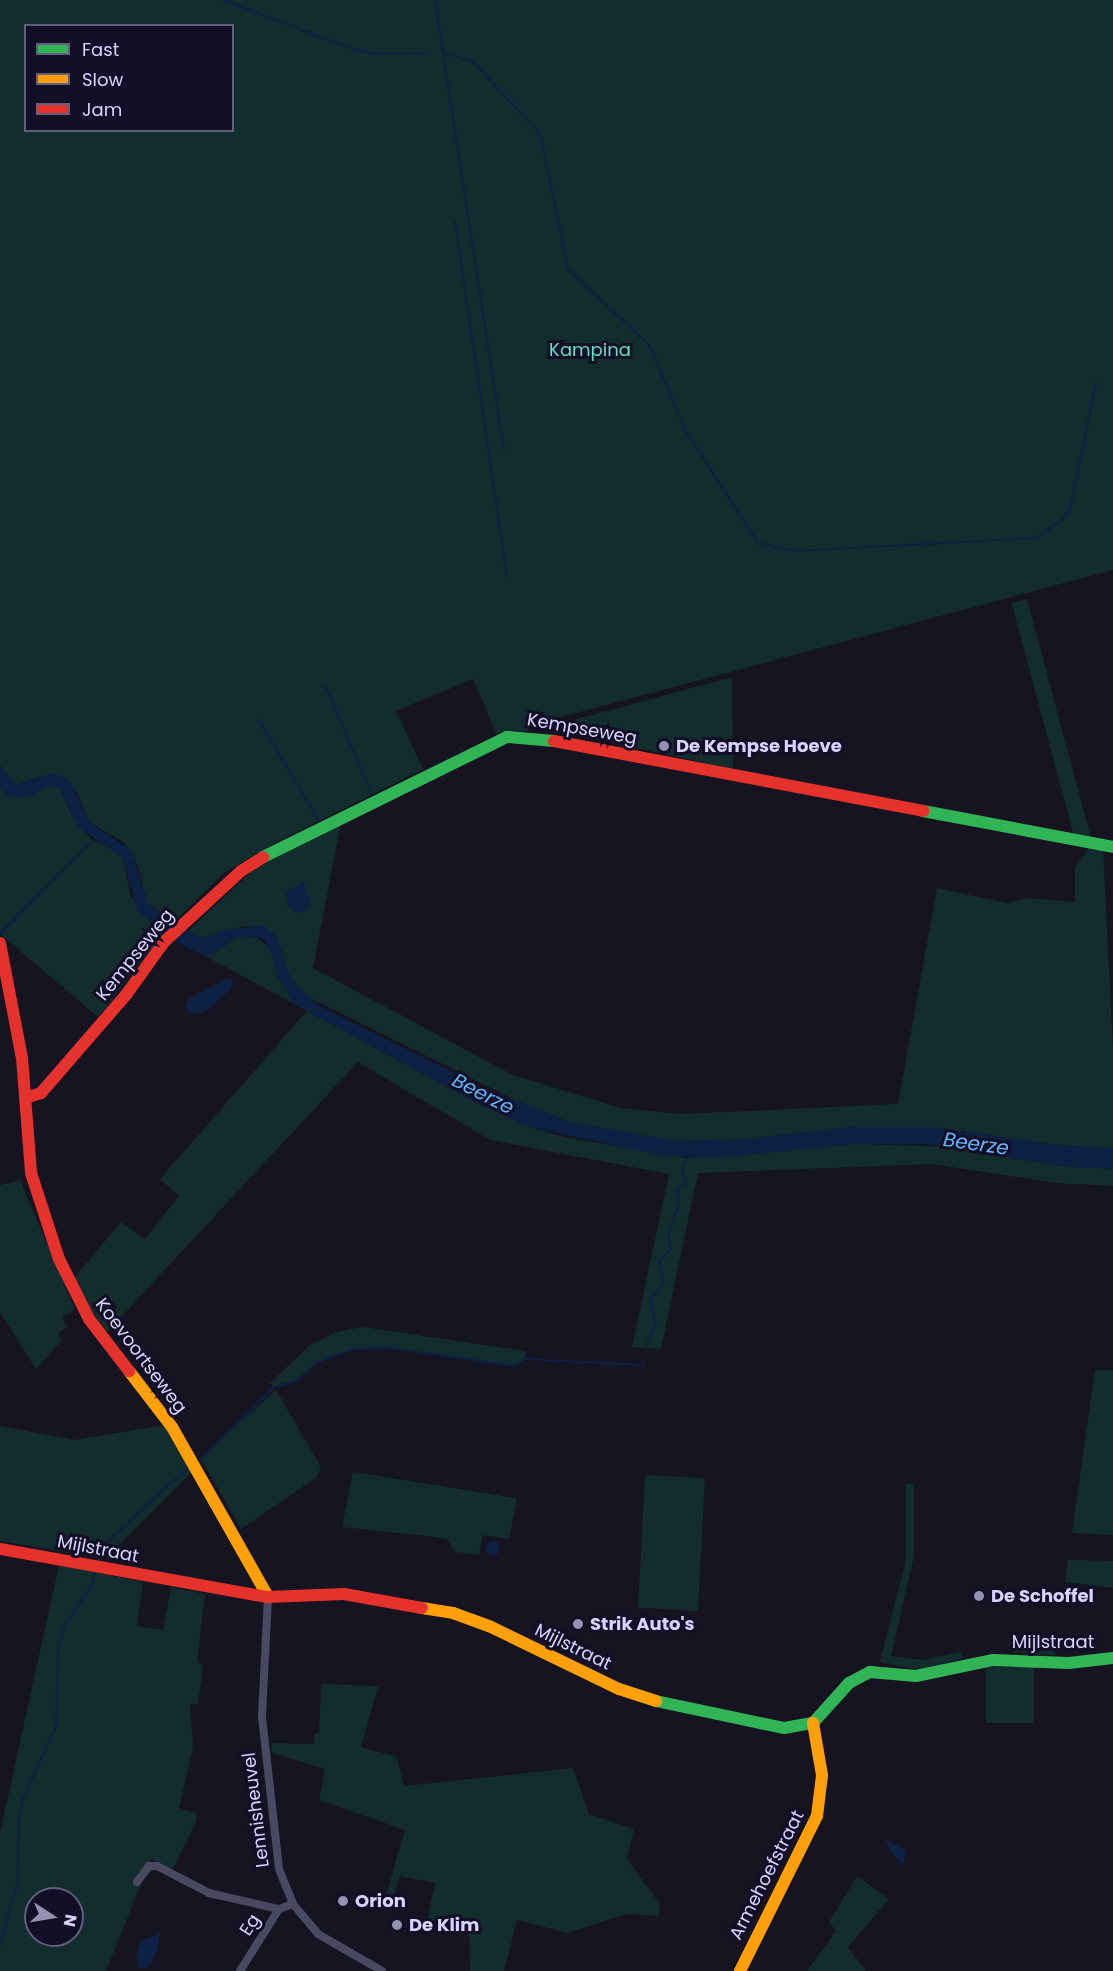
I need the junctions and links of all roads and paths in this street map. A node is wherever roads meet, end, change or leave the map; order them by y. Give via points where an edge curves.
1 (1113, 847) edge
2 (0, 943) edge
3 (25, 1098) junction
4 (0, 1549) edge
5 (268, 1597) junction
6 (1113, 1658) edge
7 (813, 1723) junction
8 (137, 1882) dead end
9 (293, 1904) junction
10 (279, 1909) junction
11 (240, 1971) edge
12 (382, 1971) edge
13 (740, 1971) edge

1 - 3 street, Kempseweg via 519,736 495,741 270,853 231,879 171,936 50,1084 34,1097
2 - 3 street, Koevoortseweg via 19,1035
3 - 5 street, Koevoortseweg via 31,1173 48,1230 78,1300 159,1407
4 - 5 street, Mijlstraat
5 - 7 street, Mijlstraat via 344,1594 453,1612 653,1701 784,1728
5 - 9 street, Lennisheuvel via 262,1717 279,1869
6 - 7 street, Mijlstraat via 1069,1663 993,1660 916,1676 870,1672 849,1683
7 - 13 street, Armehoefstraat via 822,1775 817,1816
8 - 10 street via 149,1866 157,1866 209,1893
9 - 10 street, Eg
9 - 12 street, Lennisheuvel via 328,1942
10 - 11 street, Eg

